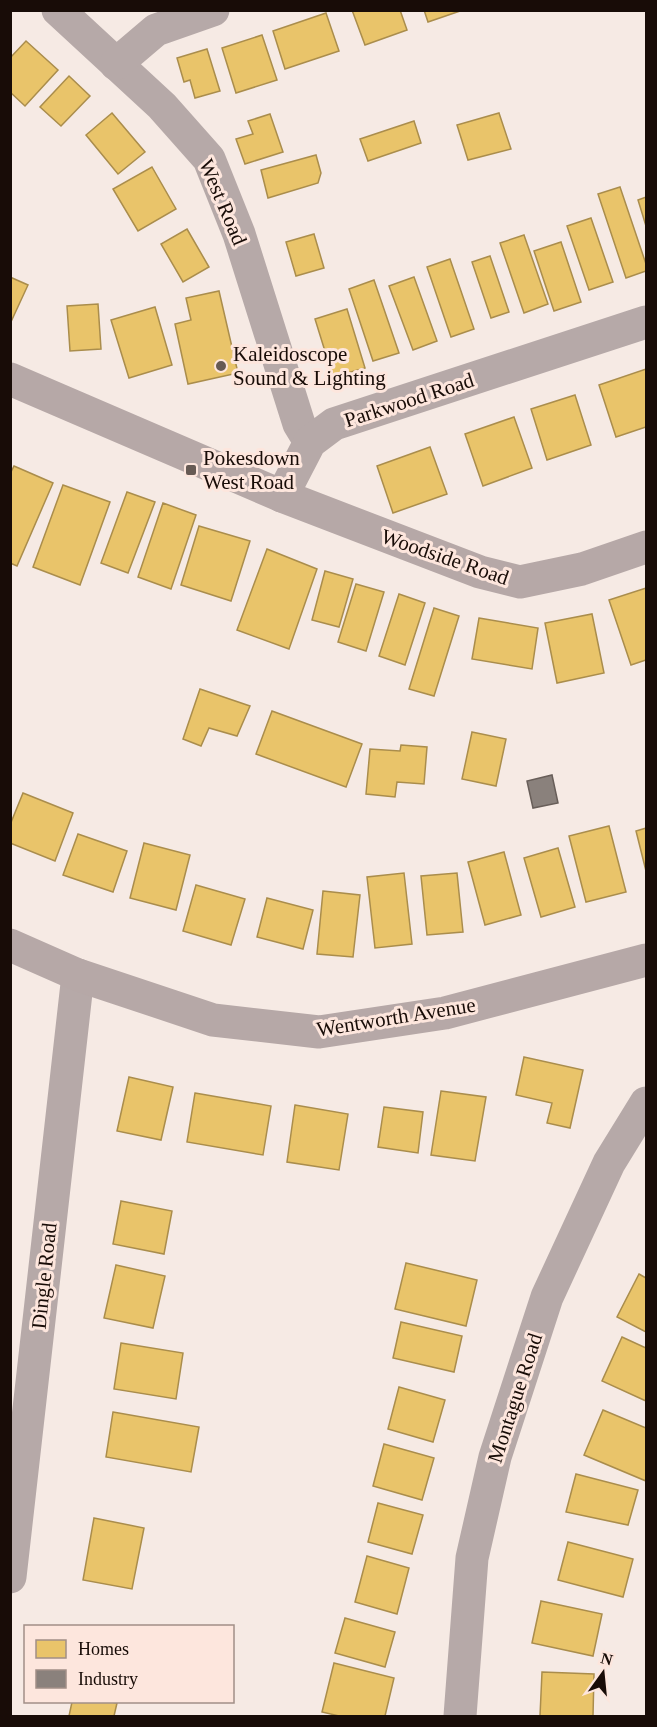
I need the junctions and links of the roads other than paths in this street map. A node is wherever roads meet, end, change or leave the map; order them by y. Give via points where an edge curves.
1 (58, 10) edge
2 (213, 10) edge
3 (116, 64) junction
4 (646, 322) edge
5 (10, 379) edge
6 (310, 442) junction
7 (282, 496) junction
8 (646, 547) edge
9 (10, 945) edge
10 (646, 960) edge
11 (78, 975) junction
12 (646, 1103) edge
13 (10, 1577) edge
14 (460, 1716) edge

1 - 3 street, West Road
2 - 3 street via 156,30
3 - 6 street, West Road via 162,106 209,159 238,234 299,424
4 - 6 street, Parkwood Road via 334,424
5 - 7 main road
6 - 7 street, Parkwood Road
7 - 8 main road, Woodside Road via 408,546 520,582 582,569
9 - 11 main road, Wentworth Avenue
10 - 11 main road, Wentworth Avenue via 445,1013 319,1032 213,1020
11 - 13 street, Dingle Road
12 - 14 street, Montague Road via 609,1163 548,1297 495,1457 472,1558

